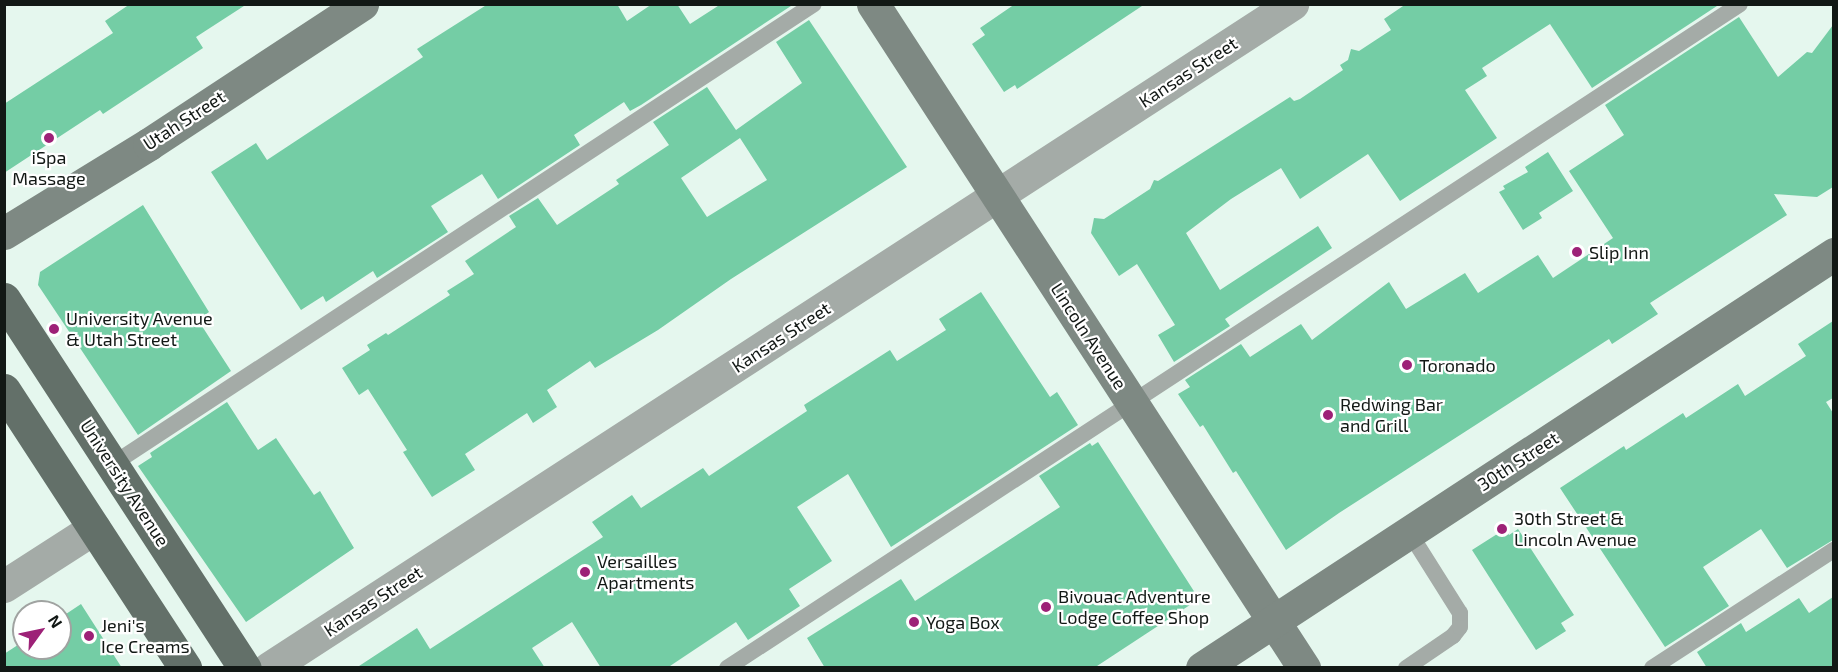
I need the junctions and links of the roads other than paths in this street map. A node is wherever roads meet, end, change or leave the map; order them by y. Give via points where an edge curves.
1 (362, 4) edge
2 (813, 4) edge
3 (873, 4) edge
4 (1292, 4) edge
5 (1740, 4) edge
6 (998, 195) junction
7 (4, 233) edge
8 (1833, 254) edge
9 (4, 299) edge
10 (4, 390) edge
11 (1133, 403) junction
12 (113, 464) junction
13 (94, 528) junction
14 (1409, 532) junction
15 (1833, 550) edge
16 (4, 586) edge
17 (1274, 621) junction
18 (184, 668) edge
19 (245, 668) edge
20 (269, 668) edge
21 (727, 668) edge
22 (1202, 668) edge
23 (1304, 668) edge
24 (1406, 668) edge
25 (1652, 668) edge

1 - 7 street, Utah Street via 149,144
2 - 12 lane
3 - 6 street, Lincoln Avenue
4 - 6 street, Kansas Street
5 - 11 lane
6 - 11 street, Lincoln Avenue
6 - 20 street, Kansas Street
8 - 14 street, 30th Street
9 - 12 main road, University Avenue
10 - 13 main road
11 - 17 street, Lincoln Avenue
11 - 21 lane
12 - 19 main road, University Avenue
13 - 16 street
13 - 18 main road
14 - 17 street, 30th Street
14 - 24 lane via 1460,614 1460,627
15 - 25 lane
17 - 22 street, 30th Street
17 - 23 street, Lincoln Avenue

